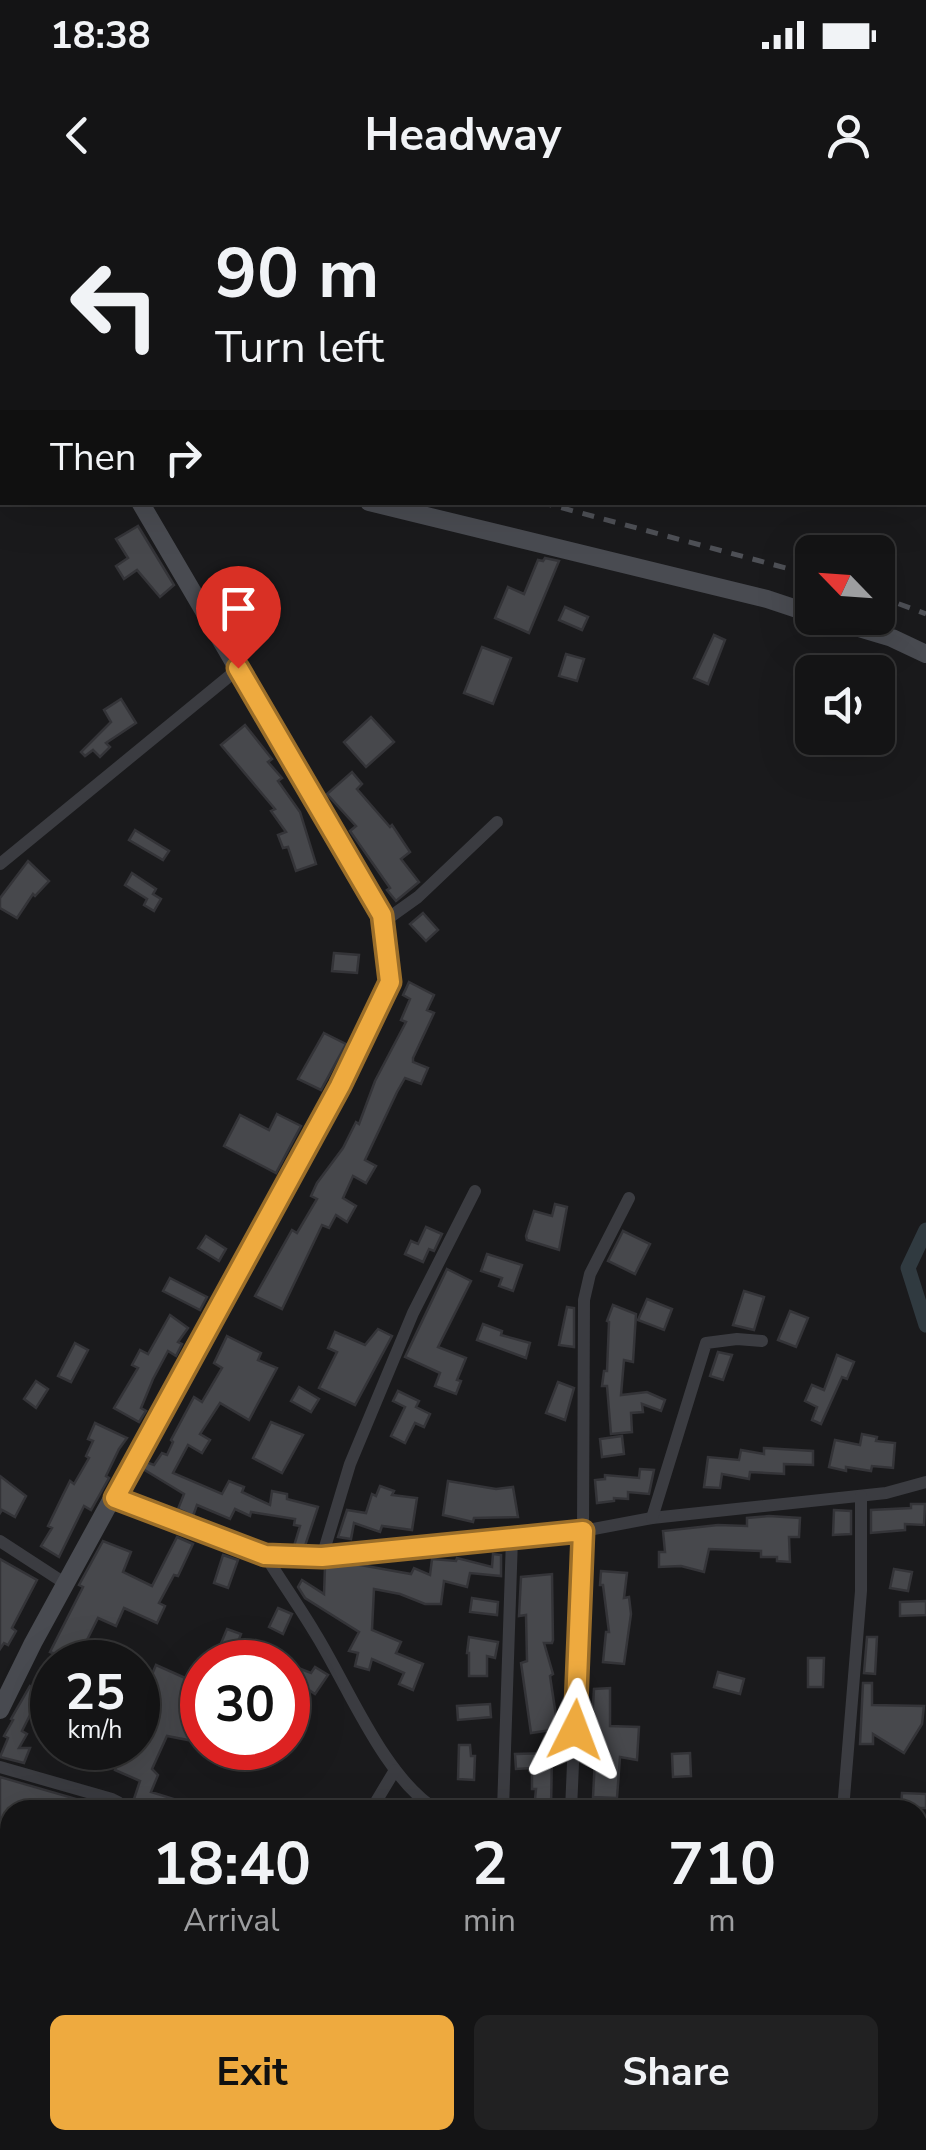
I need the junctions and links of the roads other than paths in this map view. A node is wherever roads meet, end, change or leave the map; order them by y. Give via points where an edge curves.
1 (142, 505) edge
2 (381, 505) edge
3 (795, 608) edge
4 (882, 635) edge
5 (926, 654) edge
6 (238, 668) junction
7 (496, 822) dead end
8 (0, 864) edge
9 (383, 922) junction
10 (475, 1191) dead end
11 (629, 1198) dead end
12 (762, 1341) dead end
13 (926, 1482) edge
14 (862, 1496) junction
15 (115, 1498) junction
16 (652, 1518) junction
17 (583, 1531) junction
18 (512, 1538) junction
19 (0, 1541) edge
20 (265, 1555) junction
21 (322, 1557) junction
22 (66, 1584) junction
23 (0, 1710) edge
24 (0, 1767) edge
25 (395, 1770) junction
26 (113, 1800) edge
27 (378, 1800) edge
28 (421, 1800) edge
29 (504, 1800) edge
30 (571, 1800) edge
31 (844, 1800) edge

1 - 6 street
2 - 3 street
4 - 5 street
6 - 8 street
6 - 9 street
7 - 9 street
9 - 15 street via 390,982
10 - 21 street via 413,1312 350,1464
11 - 17 street via 590,1274 584,1300
12 - 16 street via 706,1343
13 - 14 street
14 - 16 street
14 - 31 street
15 - 20 street
15 - 22 street
16 - 17 street
17 - 18 street
17 - 30 street
18 - 21 street
18 - 29 street
19 - 22 street
20 - 21 street
20 - 25 street
22 - 23 street
24 - 26 street
25 - 27 street
25 - 28 street

